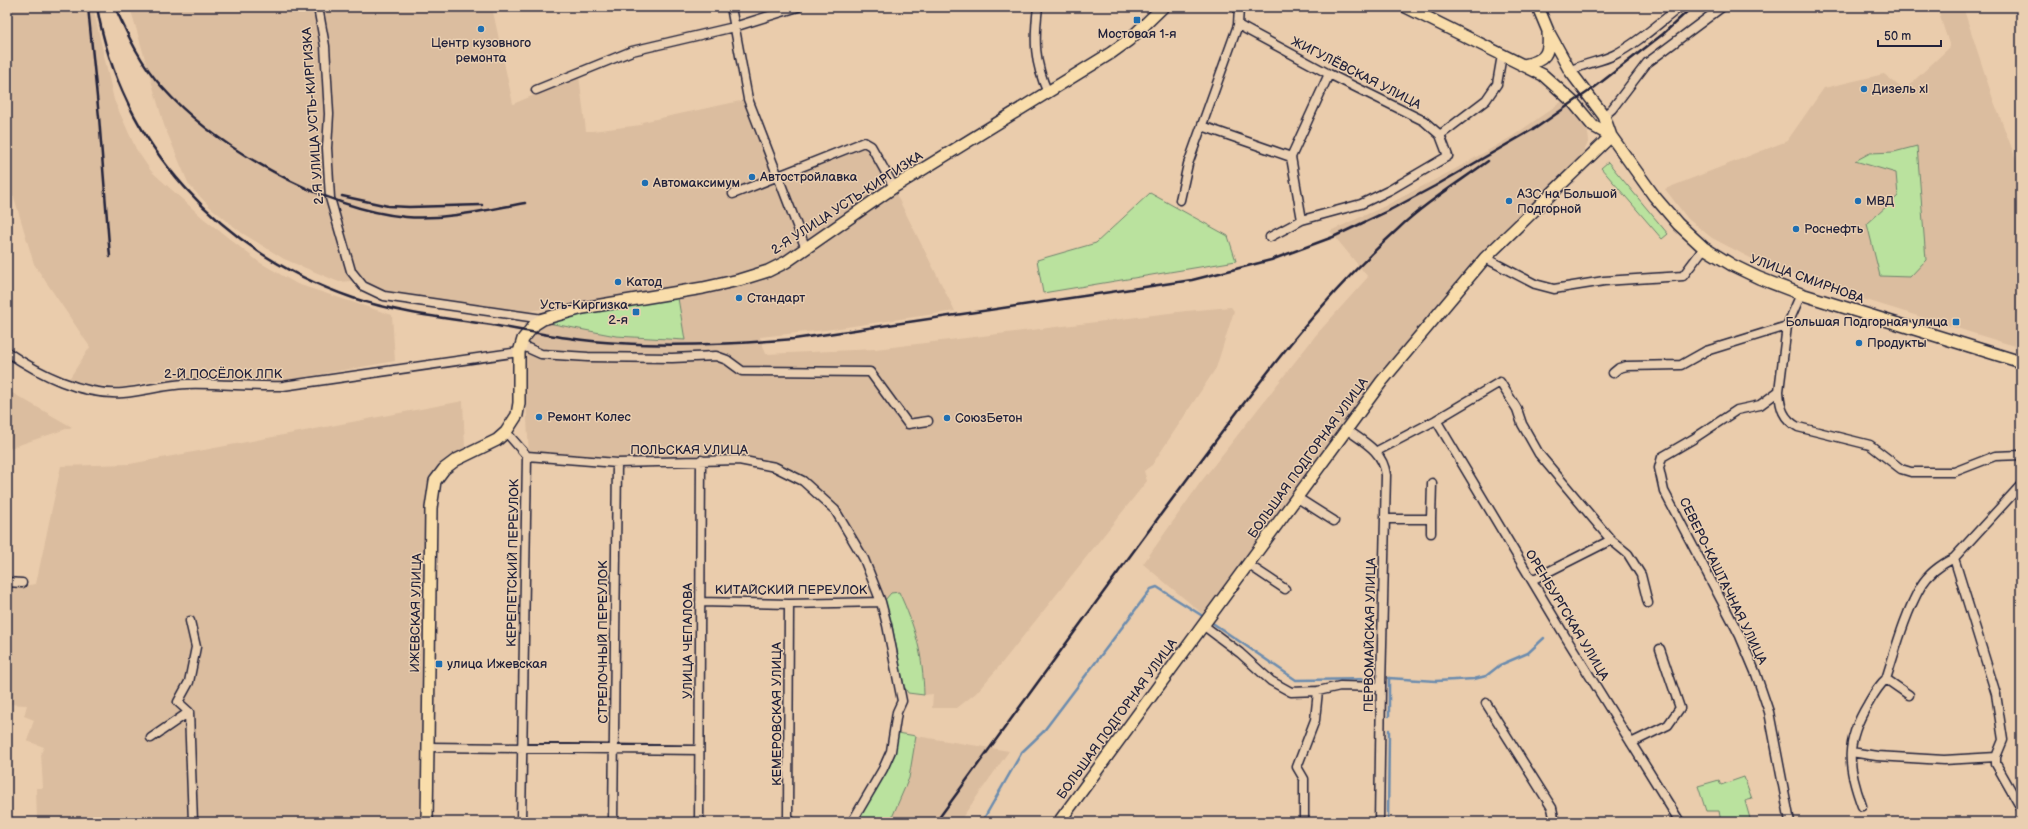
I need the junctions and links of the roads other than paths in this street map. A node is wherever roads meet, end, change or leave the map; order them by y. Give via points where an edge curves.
1 (318, 7) edge
2 (731, 7) edge
3 (798, 7) edge
4 (1038, 7) edge
5 (1163, 7) edge
6 (1240, 7) edge
7 (1406, 7) edge
8 (1538, 7) edge
9 (1680, 7) edge
10 (1722, 7) edge
11 (1238, 25) junction
12 (734, 28) junction
13 (1548, 31) junction
14 (1502, 55) junction
15 (1524, 65) junction
16 (1570, 71) junction
17 (1329, 74) junction
18 (536, 90) dead end
19 (1048, 93) junction
20 (1604, 116) junction
21 (1202, 126) junction
22 (1440, 134) junction
23 (1611, 136) junction
24 (1291, 157) junction
25 (778, 177) junction
26 (894, 187) junction
27 (733, 194) dead end
28 (1180, 200) dead end
29 (1302, 220) junction
30 (1270, 237) dead end
31 (1704, 248) junction
32 (806, 249) junction
33 (1485, 258) junction
34 (1801, 294) junction
35 (543, 319) junction
36 (1787, 326) junction
37 (520, 348) junction
38 (7, 352) edge
39 (2021, 362) edge
40 (1613, 373) dead end
41 (1779, 391) junction
42 (1436, 420) junction
43 (928, 421) dead end
44 (1346, 429) junction
45 (506, 432) junction
46 (1377, 451) junction
47 (2021, 455) edge
48 (527, 456) junction
49 (701, 460) junction
50 (617, 462) junction
51 (1432, 484) dead end
52 (2021, 485) edge
53 (1296, 497) junction
54 (1384, 519) junction
55 (1431, 519) junction
56 (1334, 521) dead end
57 (1431, 533) dead end
58 (1611, 540) junction
59 (1954, 558) junction
60 (1249, 565) junction
61 (1532, 580) junction
62 (7, 582) edge
63 (22, 583) dead end
64 (1286, 589) dead end
65 (700, 602) junction
66 (881, 602) junction
67 (1648, 603) dead end
68 (789, 604) junction
69 (190, 621) dead end
70 (1204, 625) junction
71 (1660, 649) dead end
72 (1886, 679) junction
73 (1381, 687) junction
74 (1318, 691) junction
75 (1909, 695) dead end
76 (1486, 703) dead end
77 (189, 712) junction
78 (151, 738) dead end
79 (1631, 743) junction
80 (429, 747) junction
81 (522, 748) junction
82 (615, 750) junction
83 (699, 750) junction
84 (1851, 752) junction
85 (1996, 757) junction
86 (1862, 806) dead end
87 (2021, 808) edge
88 (193, 822) edge
89 (428, 822) edge
90 (521, 822) edge
91 (613, 822) edge
92 (699, 822) edge
93 (791, 822) edge
94 (852, 822) edge
95 (1059, 822) edge
96 (1304, 822) edge
97 (1379, 822) edge
98 (1555, 822) edge
99 (1680, 822) edge
100 (1790, 822) edge

1 - 35 street, 2-Я УЛИЦА УСТЬ-КИРГИЗКА via 325,46 330,198 351,271 362,286 384,296
2 - 12 street
3 - 12 street
4 - 19 street via 1036,56
5 - 19 main road, 2-Я УЛИЦА УСТЬ-КИРГИЗКА via 1129,40
6 - 11 street
7 - 14 main road
8 - 13 main road
9 - 16 street via 1634,43 1614,54
10 - 20 street via 1647,63
11 - 17 street, ЖИГУЛЁВСКАЯ УЛИЦА
11 - 21 street
12 - 18 street via 632,51
12 - 25 street via 748,99
13 - 15 main road via 1547,52 1535,63
13 - 16 main road
14 - 15 main road
14 - 22 street via 1496,84 1486,100
15 - 23 main road via 1558,87 1593,126
16 - 20 main road
17 - 22 street, ЖИГУЛЁВСКАЯ УЛИЦА via 1424,121
17 - 24 street
19 - 26 main road, 2-Я УЛИЦА УСТЬ-КИРГИЗКА
20 - 23 main road
21 - 24 street
21 - 28 street via 1188,164
22 - 29 street via 1448,156 1361,204
23 - 31 main road, УЛИЦА СМИРНОВА via 1673,219
23 - 33 main road, БОЛЬШАЯ ПОДГОРНАЯ УЛИЦА
24 - 29 street
25 - 26 street via 864,142 871,146
25 - 27 street
25 - 32 street
26 - 32 main road, 2-Я УЛИЦА УСТЬ-КИРГИЗКА
29 - 30 street
31 - 33 street via 1683,276 1604,281 1554,289 1535,284
31 - 34 main road, УЛИЦА СМИРНОВА via 1759,278
32 - 35 main road, 2-Я УЛИЦА УСТЬ-КИРГИЗКА via 768,271 739,280 583,308
33 - 44 main road, БОЛЬШАЯ ПОДГОРНАЯ УЛИЦА via 1386,375
34 - 36 street
34 - 39 main road, УЛИЦА СМИРНОВА
35 - 37 main road via 529,332
36 - 40 street via 1706,351 1681,365 1627,366
36 - 41 street
37 - 38 street, 2-Й ПОСЁЛОК ЛПК via 283,386 165,385 122,393 90,390 63,382 26,365
37 - 43 street via 541,354 564,356 716,356 727,360 742,371 870,372 908,424
37 - 45 main road, ИЖЕВСКАЯ УЛИЦА via 519,403 516,416
41 - 47 street via 1780,408 1791,423 1870,445 1906,471 1954,472 1995,456
41 - 100 street, СЕВЕРО-КАШТАЧНАЯ УЛИЦА via 1760,405 1737,410 1662,457 1659,468 1664,490 1740,636 1756,674 1769,712
42 - 46 street
42 - 58 street via 1500,382 1517,409 1522,424 1539,454
42 - 61 street, ОРЕНБУРГСКАЯ УЛИЦА
44 - 46 street
44 - 53 main road, БОЛЬШАЯ ПОДГОРНАЯ УЛИЦА
45 - 48 street
45 - 80 main road, ИЖЕВСКАЯ УЛИЦА via 497,440 456,460 444,469 435,482 431,508
46 - 54 street, ПЕРВОМАЙСКАЯ УЛИЦА via 1386,475
48 - 50 street, ПОЛЬСКАЯ УЛИЦА
48 - 81 street, КЕРЕПЕТСКИЙ ПЕРЕУЛОК
49 - 50 street, ПОЛЬСКАЯ УЛИЦА
49 - 65 street, УЛИЦА ЧЕПАЛОВА
49 - 66 street, ПОЛЬСКАЯ УЛИЦА via 739,460 775,466 803,481 835,510 864,559
50 - 82 street, СТРЕЛОЧНЫЙ ПЕРЕУЛОК
51 - 55 street
52 - 59 street
53 - 56 street
53 - 60 main road, БОЛЬШАЯ ПОДГОРНАЯ УЛИЦА
54 - 55 street
54 - 73 street, ПЕРВОМАЙСКАЯ УЛИЦА
55 - 57 street
58 - 61 street
58 - 67 street via 1628,554 1641,575
59 - 72 street via 1940,566 1922,585
59 - 85 street via 1996,694 2003,740
60 - 64 street
60 - 70 main road, БОЛЬШАЯ ПОДГОРНАЯ УЛИЦА
61 - 79 street, ОРЕНБУРГСКАЯ УЛИЦА
62 - 63 street
65 - 68 street, КИТАЙСКИЙ ПЕРЕУЛОК
65 - 83 street, УЛИЦА ЧЕПАЛОВА
66 - 68 street, КИТАЙСКИЙ ПЕРЕУЛОК
66 - 94 street, ПОЛЬСКАЯ УЛИЦА via 888,625 902,701 897,712 891,751
68 - 93 street, КЕМЕРОВСКАЯ УЛИЦА via 788,817
69 - 77 street via 196,647 189,682 178,702
70 - 74 street via 1270,681 1291,692
70 - 95 main road, БОЛЬШАЯ ПОДГОРНАЯ УЛИЦА
71 - 79 street via 1680,708 1668,725
72 - 75 street
72 - 84 street via 1880,684 1857,722
73 - 74 street via 1340,686
73 - 97 street, ПЕРВОМАЙСКАЯ УЛИЦА
74 - 96 street via 1315,720 1297,767 1304,779
76 - 98 street via 1552,808
77 - 78 street
77 - 88 street
79 - 99 street, ОРЕНБУРГСКАЯ УЛИЦА
80 - 81 street
80 - 89 main road, ИЖЕВСКАЯ УЛИЦА
81 - 82 street
81 - 90 street, КЕРЕПЕТСКИЙ ПЕРЕУЛОК
82 - 83 street
82 - 91 street, СТРЕЛОЧНЫЙ ПЕРЕУЛОК
83 - 92 street, УЛИЦА ЧЕПАЛОВА
84 - 85 street via 1944,760
84 - 86 street via 1851,774
85 - 87 street via 1996,764

